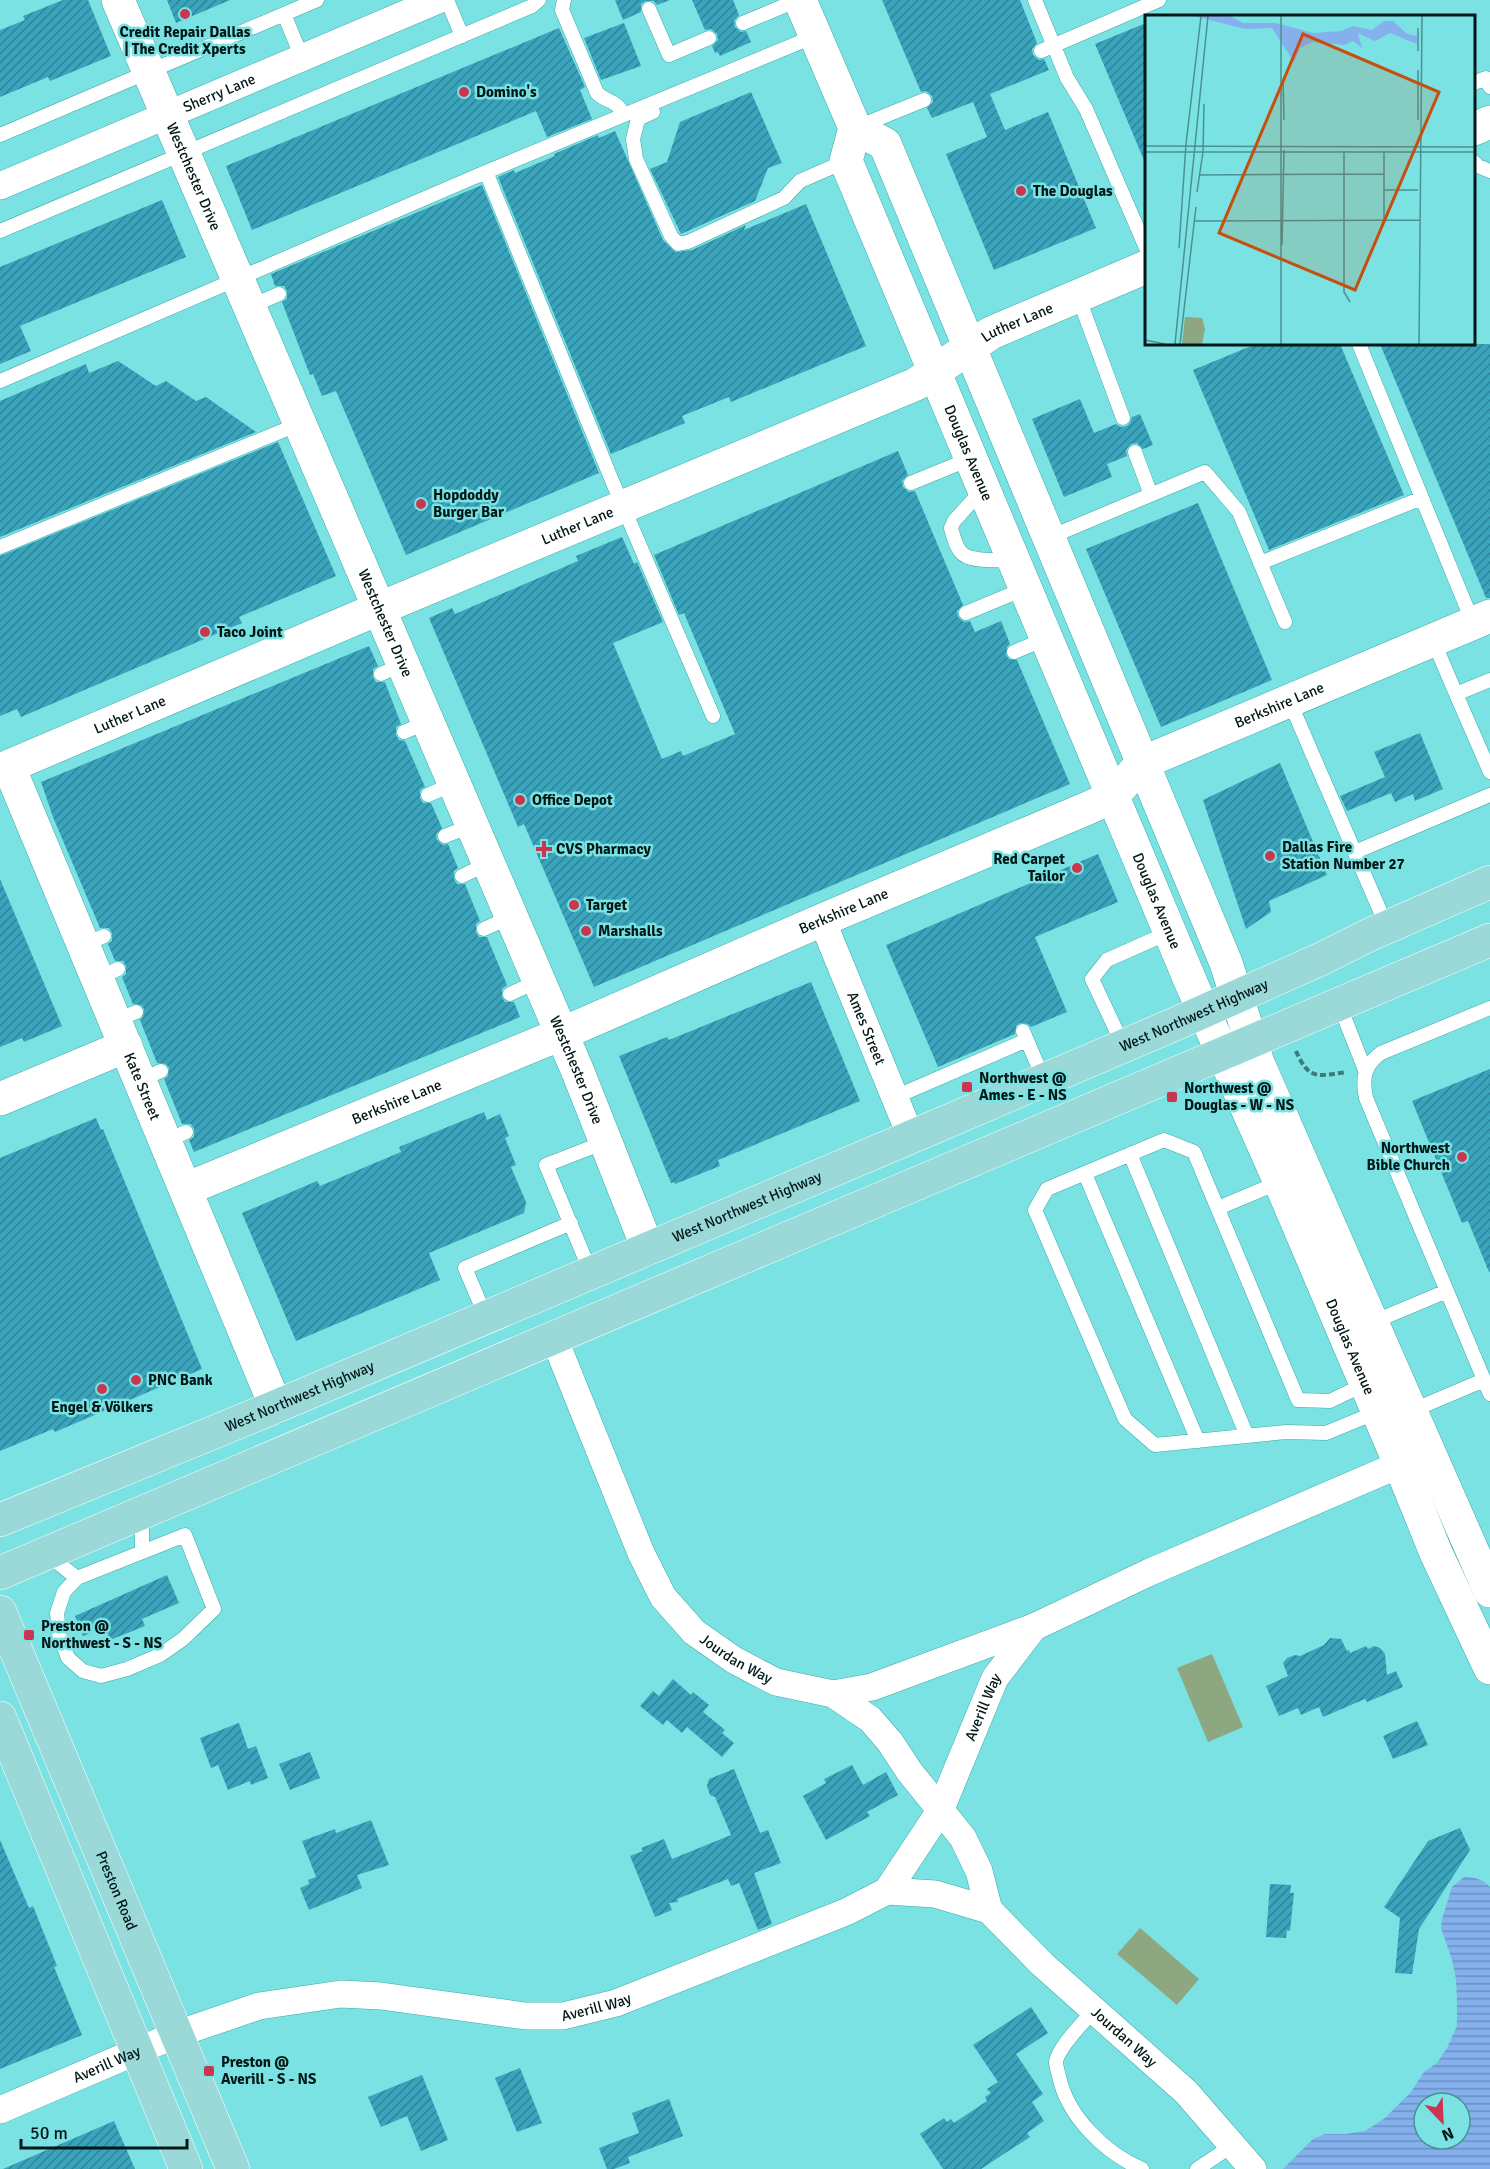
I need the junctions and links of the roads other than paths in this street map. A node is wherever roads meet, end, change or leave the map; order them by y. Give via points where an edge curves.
1 (118, 0) edge
2 (317, 0) edge
3 (438, 0) edge
4 (447, 0) edge
5 (539, 0) edge
6 (564, 0) edge
7 (799, 0) edge
8 (1035, 0) edge
9 (1159, 0) edge
10 (649, 9) dead end
11 (284, 14) junction
12 (743, 23) dead end
13 (462, 36) junction
14 (709, 38) dead end
15 (817, 39) junction
16 (1047, 48) junction
17 (302, 58) junction
18 (149, 72) junction
19 (924, 100) dead end
20 (167, 115) junction
21 (624, 115) junction
22 (1490, 122) edge
23 (855, 128) junction
24 (1475, 128) edge
25 (0, 135) edge
26 (184, 153) junction
27 (846, 160) junction
28 (1475, 164) edge
29 (1490, 171) edge
30 (486, 172) junction
31 (0, 186) edge
32 (0, 231) edge
33 (1145, 246) edge
34 (1145, 267) edge
35 (243, 293) junction
36 (279, 294) dead end
37 (1077, 296) junction
38 (1359, 345) edge
39 (970, 346) junction
40 (935, 370) junction
41 (0, 381) edge
42 (1123, 418) dead end
43 (299, 424) junction
44 (1135, 452) dead end
45 (972, 458) junction
46 (911, 483) dead end
47 (985, 488) junction
48 (1151, 495) junction
49 (1422, 498) junction
50 (623, 506) junction
51 (1050, 537) junction
52 (0, 547) edge
53 (1260, 563) junction
54 (1064, 573) junction
55 (1020, 574) junction
56 (378, 609) junction
57 (966, 613) dead end
58 (1481, 620) edge
59 (1084, 622) junction
60 (1285, 622) dead end
61 (1047, 638) junction
62 (1433, 640) junction
63 (1014, 652) dead end
64 (1490, 680) edge
65 (1456, 694) junction
66 (1288, 700) junction
67 (713, 716) dead end
68 (1142, 763) junction
69 (4, 769) edge
70 (1490, 772) edge
71 (1490, 795) edge
72 (1112, 797) junction
73 (1355, 852) junction
74 (1490, 882) edge
75 (822, 920) junction
76 (1387, 927) junction
77 (1170, 932) junction
78 (1490, 940) edge
79 (1321, 959) junction
80 (1236, 996) junction
81 (1339, 1004) junction
82 (1490, 1008) edge
83 (1203, 1011) junction
84 (126, 1026) junction
85 (561, 1034) junction
86 (1123, 1046) junction
87 (1237, 1047) junction
88 (1365, 1070) junction
89 (1044, 1080) junction
90 (895, 1097) junction
91 (0, 1099) edge
92 (911, 1137) junction
93 (605, 1142) junction
94 (1130, 1154) junction
95 (1084, 1174) junction
96 (1280, 1182) junction
97 (186, 1189) junction
98 (1218, 1208) junction
99 (571, 1223) junction
100 (648, 1249) junction
101 (591, 1273) junction
102 (1447, 1291) junction
103 (486, 1317) junction
104 (1373, 1322) junction
105 (554, 1338) junction
106 (1484, 1380) junction
107 (444, 1385) junction
108 (1490, 1394) edge
109 (1371, 1398) junction
110 (276, 1407) junction
111 (1411, 1411) junction
112 (1247, 1436) junction
113 (1198, 1441) junction
114 (1414, 1458) junction
115 (142, 1514) junction
116 (0, 1520) edge
117 (142, 1551) junction
118 (46, 1554) junction
119 (0, 1573) edge
120 (77, 1578) junction
121 (1488, 1581) edge
122 (0, 1612) edge
123 (1034, 1627) junction
124 (1487, 1653) edge
125 (833, 1694) junction
126 (0, 1718) edge
127 (940, 1811) junction
128 (887, 1891) junction
129 (989, 1910) junction
130 (1094, 2010) junction
131 (177, 2034) junction
132 (137, 2053) junction
133 (0, 2110) edge
134 (1233, 2145) junction
135 (186, 2169) edge
136 (233, 2169) edge
137 (1142, 2169) edge
138 (1197, 2169) edge
139 (1253, 2169) edge

1 - 18 street, Westchester Drive
2 - 11 lane
3 - 17 street, Sherry Lane
4 - 13 lane
5 - 13 lane
6 - 21 lane via 562,10 597,93 602,99 615,102
7 - 12 lane
7 - 15 street
8 - 16 lane
9 - 16 lane
10 - 14 lane via 669,55
11 - 17 lane
11 - 18 lane
13 - 26 lane
15 - 21 lane
15 - 23 street
15 - 27 lane via 638,119 626,142 665,238 678,244 784,198 800,181
16 - 33 lane via 1086,109
17 - 20 street, Sherry Lane
18 - 20 street, Westchester Drive
18 - 25 lane
19 - 23 lane
20 - 26 street, Westchester Drive
20 - 31 street, Sherry Lane
21 - 30 lane
22 - 24 street
23 - 27 street
23 - 39 street, Douglas Avenue via 885,144
26 - 32 lane
26 - 35 street, Westchester Drive
27 - 40 street, Douglas Avenue
28 - 29 lane
30 - 35 lane
30 - 50 lane
34 - 37 street, Luther Lane
35 - 36 lane
35 - 41 lane
35 - 43 street, Westchester Drive
37 - 39 street, Luther Lane via 990,333
37 - 42 lane
38 - 49 lane
39 - 40 street, Luther Lane
39 - 51 street, Douglas Avenue
40 - 45 street, Douglas Avenue
40 - 50 street, Luther Lane via 916,384
43 - 52 lane
43 - 56 street, Westchester Drive
44 - 48 lane
45 - 46 lane
45 - 47 street, Douglas Avenue
47 - 55 street, Douglas Avenue
47 - 55 lane via 951,528 959,550 966,557
48 - 51 lane
48 - 53 lane via 1205,472 1239,513
49 - 53 lane
49 - 58 lane
50 - 56 street, Luther Lane
50 - 67 lane
51 - 54 street, Douglas Avenue
53 - 60 lane
54 - 55 street
54 - 59 street, Douglas Avenue
55 - 57 lane
55 - 61 street, Douglas Avenue
56 - 69 street, Luther Lane
56 - 85 street, Westchester Drive via 392,669 524,988
58 - 62 street, Berkshire Lane
59 - 61 street
59 - 68 street, Douglas Avenue
61 - 63 lane
61 - 72 street, Douglas Avenue
62 - 65 lane
62 - 66 street, Berkshire Lane
64 - 65 lane
65 - 70 lane
66 - 68 street, Berkshire Lane
66 - 73 lane
68 - 72 street, Berkshire Lane
68 - 80 street, Douglas Avenue via 1226,963
69 - 84 street, Kate Street via 38,823 64,885 94,940
71 - 73 lane
72 - 75 street, Berkshire Lane
72 - 77 street, Douglas Avenue
73 - 76 lane
74 - 76 main road, West Northwest Highway
75 - 85 street, Berkshire Lane
75 - 90 street, Ames Street
76 - 79 main road, West Northwest Highway
77 - 83 street, Douglas Avenue
77 - 86 lane via 1107,960 1092,980
78 - 81 main road
79 - 80 main road, West Northwest Highway
79 - 81 main road
80 - 83 main road, West Northwest Highway
80 - 87 street, Douglas Avenue
81 - 87 main road
81 - 88 lane
82 - 88 lane via 1381,1053
83 - 86 main road, West Northwest Highway
83 - 87 street, Douglas Avenue
84 - 91 street
84 - 97 street, Kate Street via 176,1136
85 - 93 street, Westchester Drive
85 - 97 street, Berkshire Lane
86 - 89 main road, West Northwest Highway
87 - 96 street, Douglas Avenue
87 - 104 street, Douglas Avenue via 1262,1073
87 - 105 main road
88 - 102 lane via 1366,1098
89 - 90 lane via 1025,1036
89 - 92 main road, West Northwest Highway
90 - 92 street, Ames Street
92 - 100 main road, West Northwest Highway
93 - 99 lane via 546,1165
93 - 100 street, Westchester Drive
94 - 95 lane
94 - 98 lane via 1164,1140 1194,1152
94 - 112 lane
95 - 113 lane
95 - 113 lane via 1047,1189 1035,1210 1125,1419 1155,1445
96 - 98 lane
96 - 109 street, Douglas Avenue
97 - 110 street, Kate Street
98 - 109 lane via 1298,1400
99 - 101 lane
99 - 103 lane via 465,1268
100 - 101 main road, West Northwest Highway
100 - 107 main road via 638,1276 630,1282 473,1350
101 - 103 main road, West Northwest Highway
102 - 104 lane
102 - 106 lane
103 - 110 main road, West Northwest Highway
104 - 111 street, Douglas Avenue
105 - 107 main road
105 - 125 street, Jourdan Way via 640,1553 663,1597 694,1632 734,1660 776,1682
106 - 108 lane
106 - 111 lane
107 - 115 main road
109 - 112 lane via 1326,1433
109 - 114 street, Douglas Avenue
110 - 116 main road, West Northwest Highway
111 - 114 street, Douglas Avenue
112 - 113 lane
114 - 121 street, Douglas Avenue
114 - 123 street, Averill Way via 1150,1572
114 - 124 street, Douglas Avenue via 1436,1553
115 - 117 lane
115 - 118 main road
117 - 120 lane
117 - 120 lane via 185,1535 214,1609 160,1655 127,1669 101,1676 83,1671 68,1658 59,1634 57,1613 64,1592
118 - 119 main road
118 - 120 lane
122 - 131 main road, Preston Road
123 - 125 street, Averill Way via 872,1687
123 - 127 street, Averill Way via 995,1678
125 - 127 street, Jourdan Way via 870,1719
126 - 132 main road
127 - 128 street, Averill Way
127 - 129 street, Jourdan Way via 963,1838 980,1871
128 - 129 street, Jourdan Way via 934,1894
128 - 131 street, Averill Way via 846,1912 616,2003 563,2016 525,2016 341,1994 259,2006
129 - 130 street, Jourdan Way
130 - 134 street, Jourdan Way via 1186,2092
130 - 137 lane via 1068,2040 1056,2062 1061,2085 1070,2106 1102,2144
131 - 132 street, Averill Way
131 - 136 main road, Preston Road
132 - 133 street, Averill Way
132 - 135 main road
134 - 138 lane
134 - 139 street, Jourdan Way

